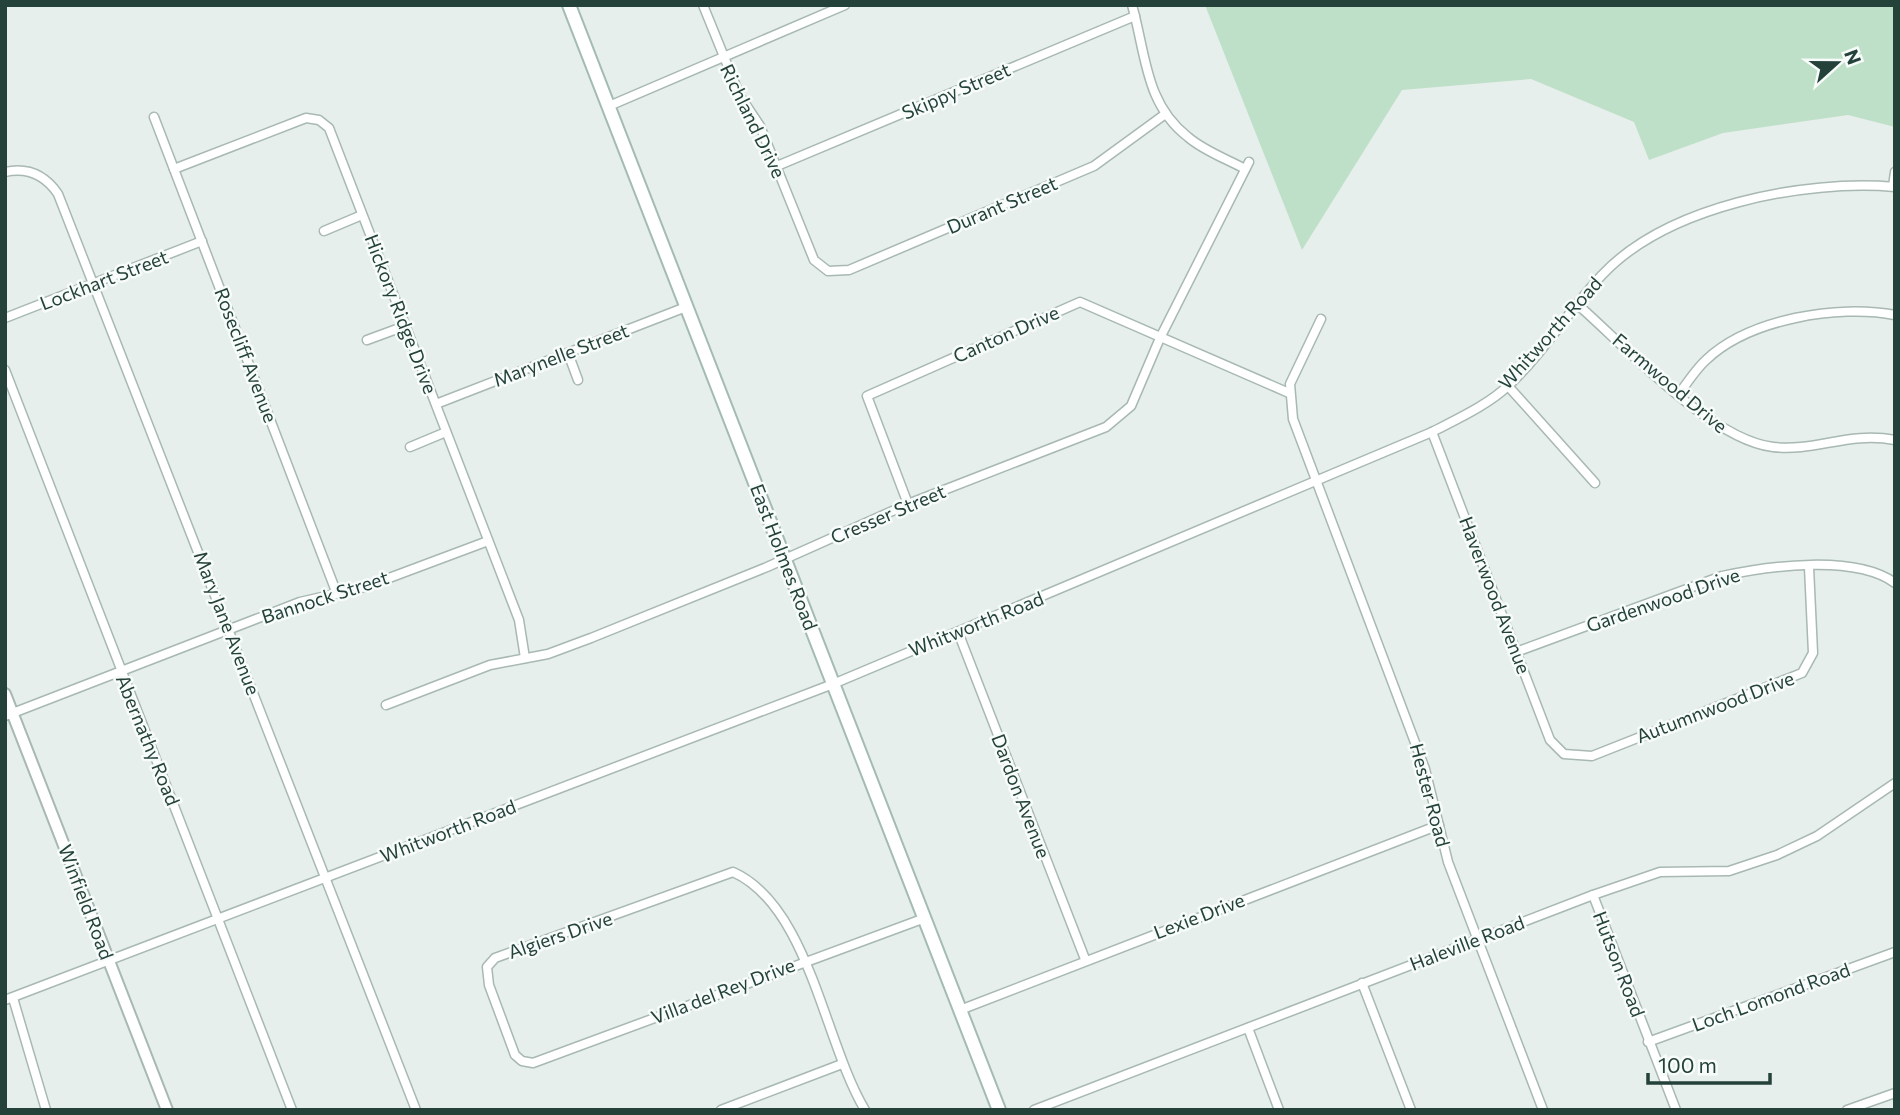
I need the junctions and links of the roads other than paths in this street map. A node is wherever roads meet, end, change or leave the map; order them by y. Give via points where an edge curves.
1 (569, 5) edge
2 (703, 5) edge
3 (845, 5) edge
4 (1132, 5) edge
5 (1135, 16) junction
6 (722, 57) junction
7 (609, 106) junction
8 (1164, 116) junction
9 (155, 117) dead end
10 (777, 166) junction
11 (174, 169) junction
12 (5, 172) edge
13 (1895, 172) edge
14 (1894, 186) edge
15 (362, 215) junction
16 (324, 231) dead end
17 (202, 241) junction
18 (828, 271) joint
19 (94, 284) junction
20 (1577, 304) junction
21 (686, 307) junction
22 (1895, 315) edge
23 (5, 318) edge
24 (1321, 319) dead end
25 (405, 326) junction
26 (1160, 338) junction
27 (367, 340) dead end
28 (568, 353) junction
29 (5, 370) edge
30 (578, 380) dead end
31 (1508, 386) junction
32 (1289, 393) junction
33 (1679, 394) junction
34 (436, 404) junction
35 (446, 432) junction
36 (1432, 432) junction
37 (1895, 440) edge
38 (410, 447) dead end
39 (1317, 480) junction
40 (1595, 483) dead end
41 (908, 505) junction
42 (488, 541) junction
43 (785, 559) junction
44 (1809, 567) junction
45 (1895, 583) edge
46 (337, 594) junction
47 (229, 630) junction
48 (958, 632) junction
49 (1516, 652) junction
50 (525, 659) junction
51 (121, 671) junction
52 (833, 684) junction
53 (5, 694) edge
54 (386, 705) dead end
55 (9, 715) edge
56 (1564, 754) joint
57 (1895, 783) edge
58 (1439, 825) junction
59 (326, 878) junction
60 (1593, 895) junction
61 (925, 918) junction
62 (219, 920) junction
63 (1477, 939) junction
64 (1895, 952) edge
65 (1085, 959) junction
66 (804, 961) junction
67 (109, 963) junction
68 (1362, 984) junction
69 (9, 999) edge
70 (960, 1010) junction
71 (1248, 1028) junction
72 (1648, 1042) junction
73 (522, 1061) joint
74 (842, 1064) junction
75 (1895, 1093) edge
76 (46, 1110) edge
77 (167, 1110) edge
78 (292, 1110) edge
79 (416, 1110) edge
80 (721, 1110) edge
81 (865, 1110) edge
82 (999, 1110) edge
83 (1034, 1110) edge
84 (1279, 1110) edge
85 (1410, 1110) edge
86 (1543, 1110) edge
87 (1676, 1110) edge
88 (1847, 1110) edge

1 - 7 main road, East Holmes Road
2 - 6 street, Richland Drive
3 - 6 street
4 - 5 street
5 - 8 street via 1150,84
5 - 10 street, Skippy Street
6 - 7 street
6 - 10 street, Richland Drive
7 - 21 main road, East Holmes Road
8 - 18 street, Durant Street via 1094,166 849,270
8 - 26 street, Cresser Street via 1189,139 1247,166
9 - 11 street, Rosecliff Avenue
10 - 18 street, Richland Drive via 814,260
11 - 15 street, Hickory Ridge Drive via 306,118 319,120 329,128
11 - 17 street, Rosecliff Avenue
12 - 19 street, Mary Jane Avenue via 35,173 51,184
13 - 14 street
14 - 20 street, Whitworth Road via 1825,186 1772,193 1715,209 1625,255
15 - 16 street
15 - 25 street, Hickory Ridge Drive
17 - 19 street, Lockhart Street
17 - 46 street, Rosecliff Avenue
19 - 23 street, Lockhart Street
19 - 47 street, Mary Jane Avenue
20 - 31 street, Whitworth Road
20 - 33 street, Farmwood Drive
21 - 28 street, Marynelle Street
21 - 43 main road, East Holmes Road
22 - 33 street via 1871,310 1830,311 1761,329 1705,360
24 - 32 street
25 - 27 street
25 - 34 street, Hickory Ridge Drive
26 - 32 street, Canton Drive
26 - 41 street, Cresser Street via 1131,406 1106,427
26 - 41 street, Canton Drive via 1080,302 867,396
28 - 30 street
28 - 34 street, Marynelle Street
29 - 51 street, Abernathy Road
31 - 36 street, Whitworth Road
31 - 40 street
32 - 39 street, Hester Road via 1293,419
33 - 37 street, Farmwood Drive via 1745,442 1775,447 1842,438
34 - 35 street, Hickory Ridge Drive
35 - 38 street
35 - 42 street, Hickory Ridge Drive
36 - 39 street, Whitworth Road
36 - 49 street, Haverwood Avenue
39 - 48 street, Whitworth Road
39 - 58 street, Hester Road via 1425,769
41 - 43 street, Cresser Street
42 - 46 street, Bannock Street
42 - 50 street, Hickory Ridge Drive via 519,620
43 - 50 street, Cresser Street via 580,642
43 - 52 main road, East Holmes Road
44 - 45 street, Gardenwood Drive via 1858,567
44 - 49 street, Gardenwood Drive via 1723,576
44 - 56 street, Autumnwood Drive via 1813,653 1802,673 1592,756
46 - 47 street, Bannock Street via 300,602
47 - 51 street, Bannock Street
47 - 59 street, Mary Jane Avenue
48 - 52 street, Whitworth Road
48 - 65 street, Dardon Avenue
49 - 56 street, Haverwood Avenue via 1550,740
50 - 54 street, Cresser Street via 490,665
51 - 55 street, Bannock Street
51 - 62 street, Abernathy Road
52 - 59 street, Whitworth Road
52 - 61 main road, East Holmes Road
53 - 55 street, Winfield Road
55 - 67 street, Winfield Road
57 - 60 street, Haleville Road via 1817,836 1777,855 1729,871 1660,872
58 - 63 street, Hester Road
58 - 65 street, Lexie Drive
59 - 62 street, Whitworth Road
59 - 79 street, Mary Jane Avenue
60 - 63 street, Haleville Road
60 - 72 street, Hutson Road
61 - 66 street, Villa del Rey Drive
61 - 70 main road, East Holmes Road
62 - 67 street, Whitworth Road
62 - 78 street, Abernathy Road
63 - 68 street, Haleville Road
63 - 86 street, Hester Road
64 - 72 street, Loch Lomond Road
65 - 70 street, Lexie Drive
66 - 73 street, Villa del Rey Drive via 533,1063
66 - 73 street, Algiers Drive via 785,920 748,879 733,872 490,960 486,967 489,985 515,1055
66 - 74 street
67 - 69 street, Whitworth Road
67 - 77 street, Winfield Road
68 - 71 street, Haleville Road
68 - 85 street
69 - 76 street
70 - 82 main road, East Holmes Road
71 - 83 street, Haleville Road
71 - 84 street
72 - 87 street, Hutson Road
74 - 80 street
74 - 81 street
75 - 88 street

